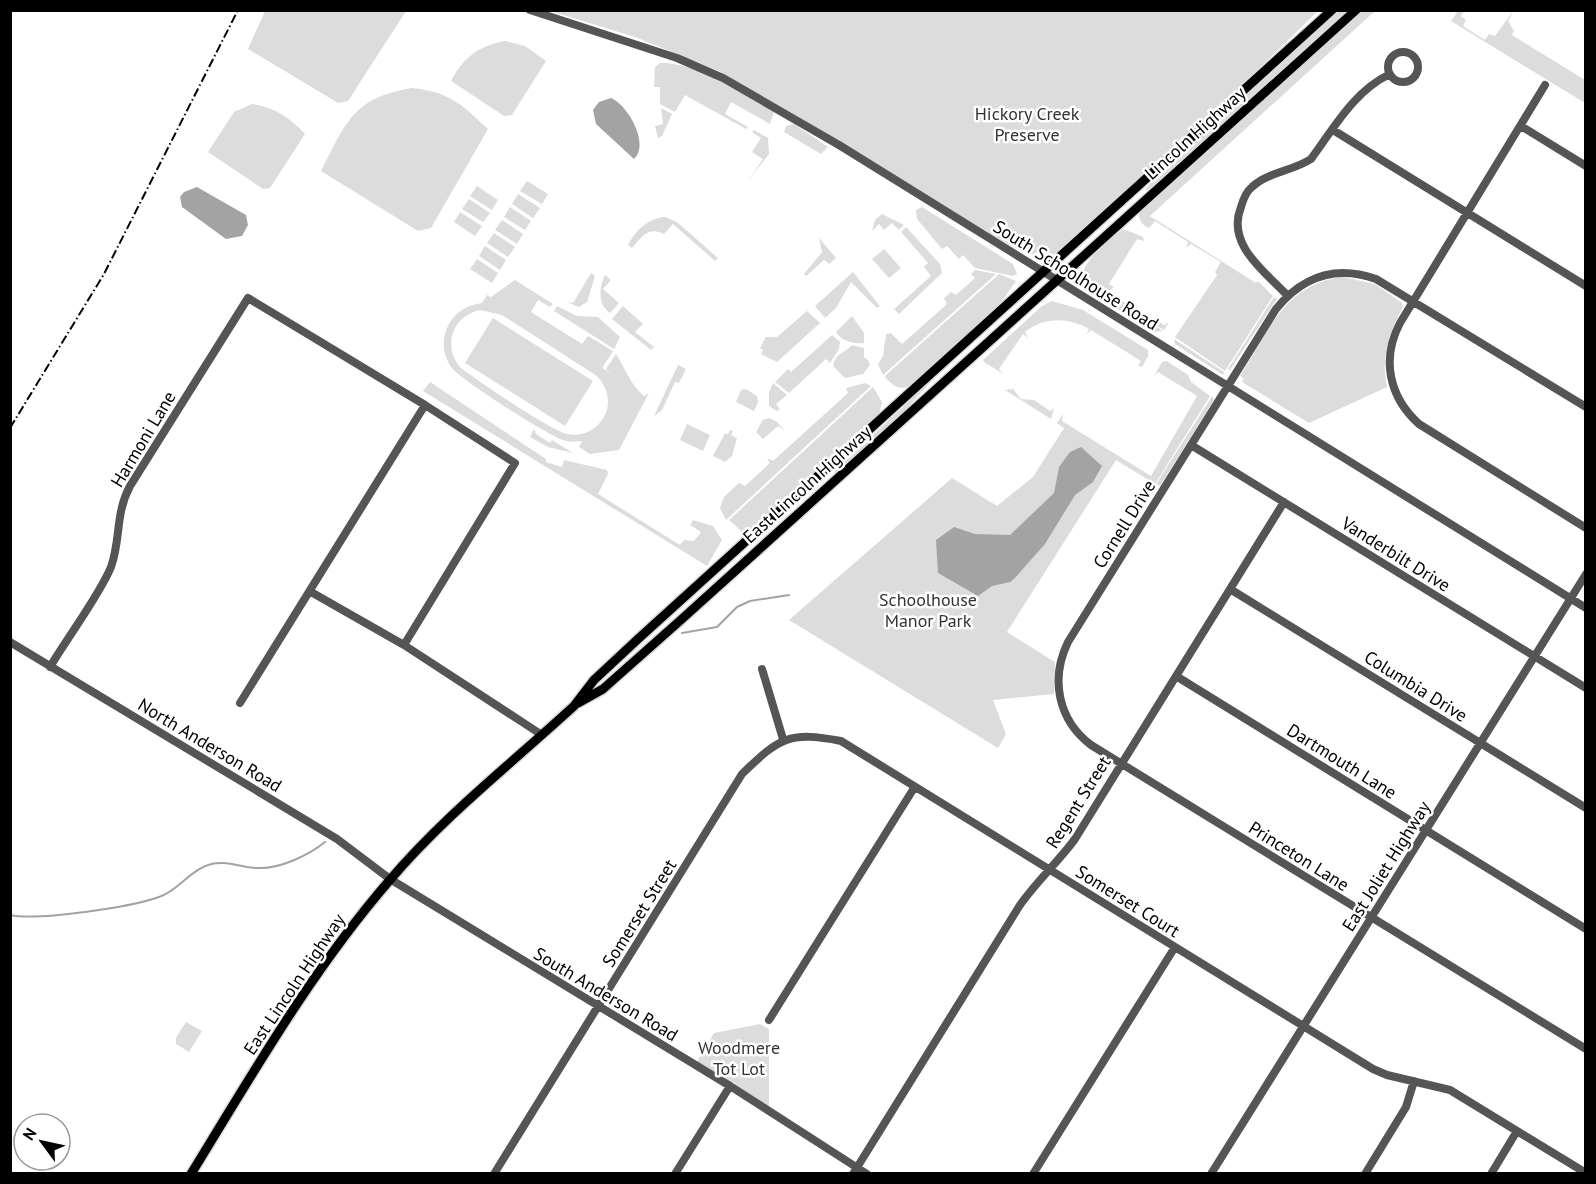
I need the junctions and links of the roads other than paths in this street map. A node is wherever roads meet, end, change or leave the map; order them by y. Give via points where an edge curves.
1 (530, 10) edge
2 (1332, 10) edge
3 (1356, 10) edge
4 (1390, 74) dead end
5 (1545, 85) dead end
6 (1521, 126) junction
7 (1333, 130) junction
8 (1586, 166) edge
9 (1466, 214) junction
10 (1043, 272) junction
11 (1056, 280) junction
12 (1586, 286) edge
13 (1287, 295) junction
14 (1413, 301) junction
15 (1227, 386) junction
16 (425, 405) junction
17 (1586, 407) edge
18 (1191, 445) junction
19 (1284, 502) junction
20 (1586, 528) edge
21 (1586, 574) edge
22 (1230, 589) junction
23 (311, 592) junction
24 (1571, 599) junction
25 (1586, 608) edge
26 (10, 642) edge
27 (404, 645) junction
28 (1535, 657) junction
29 (50, 667) junction
30 (762, 669) dead end
31 (1176, 676) junction
32 (1586, 688) edge
33 (240, 703) dead end
34 (574, 706) junction
35 (542, 735) junction
36 (783, 739) junction
37 (1480, 744) junction
38 (1120, 764) junction
39 (914, 788) junction
40 (1586, 808) edge
41 (1426, 831) junction
42 (1050, 870) junction
43 (390, 879) junction
44 (1372, 918) junction
45 (1586, 929) edge
46 (1175, 947) junction
47 (598, 1007) junction
48 (769, 1020) dead end
49 (1304, 1026) junction
50 (1586, 1049) edge
51 (1414, 1081) junction
52 (730, 1086) junction
53 (1517, 1131) junction
54 (855, 1170) edge
55 (191, 1173) edge
56 (494, 1173) edge
57 (675, 1173) edge
58 (867, 1173) edge
59 (1033, 1173) edge
60 (1211, 1173) edge
61 (1365, 1173) edge
62 (1491, 1173) edge
63 (1586, 1173) edge

1 - 10 street, South Schoolhouse Road via 677,58 723,78 839,144
2 - 10 main road, Lincoln Highway
3 - 11 main road, Lincoln Highway
4 - 7 street via 1361,93
5 - 6 street
6 - 8 street
6 - 9 street
7 - 9 street
7 - 13 street via 1311,159 1252,187 1238,215 1241,243
9 - 12 street
9 - 14 street
10 - 11 street, South Schoolhouse Road
10 - 34 main road, East Lincoln Highway via 638,639 594,680
11 - 15 street, South Schoolhouse Road
11 - 34 main road, East Lincoln Highway via 603,689
13 - 14 street via 1308,281 1334,272 1356,272
13 - 15 street, Cornell Drive
14 - 17 street
14 - 20 street via 1396,331 1390,354 1390,377 1404,409 1426,430
15 - 18 street, Cornell Drive
15 - 24 street, South Schoolhouse Road
16 - 23 street
16 - 27 street via 515,463
16 - 29 street, Harmoni Lane via 249,298 130,486 119,514 117,545 108,573
18 - 19 street, Vanderbilt Drive
18 - 38 street, Cornell Drive via 1068,642 1060,665 1060,697 1072,726 1084,740
19 - 22 street, Regent Street
19 - 28 street, Vanderbilt Drive
21 - 24 street, East Joliet Highway
22 - 31 street, Regent Street
22 - 37 street, Columbia Drive
23 - 27 street
23 - 33 street
24 - 25 street, South Schoolhouse Road
24 - 28 street, East Joliet Highway
26 - 29 street, North Anderson Road
27 - 35 street
28 - 32 street, Vanderbilt Drive
28 - 37 street, East Joliet Highway
29 - 43 street, North Anderson Road via 337,839
30 - 36 street
31 - 38 street, Regent Street
31 - 41 street, Dartmouth Lane
34 - 35 main road, East Lincoln Highway
35 - 43 main road, East Lincoln Highway
36 - 39 street, Somerset Court via 811,735 841,741
36 - 47 street, Somerset Street via 742,774
37 - 40 street, Columbia Drive
37 - 41 street, East Joliet Highway
38 - 42 street, Regent Street via 1075,839
38 - 44 street, Princeton Lane
39 - 42 street, Somerset Court
39 - 48 street
41 - 44 street, East Joliet Highway
41 - 45 street, Dartmouth Lane
42 - 46 street, Somerset Court
42 - 54 street, Regent Street via 1020,904
43 - 47 street, South Anderson Road
43 - 55 main road, East Lincoln Highway via 318,971
44 - 49 street, East Joliet Highway
44 - 50 street, Princeton Lane
46 - 49 street, Somerset Court
46 - 59 street
47 - 52 street, South Anderson Road
47 - 56 street, Somerset Street
49 - 51 street, Somerset Court via 1387,1075
49 - 60 street, East Joliet Highway
51 - 53 street, Somerset Court via 1450,1090
51 - 61 street via 1406,1107
52 - 54 street, South Anderson Road
52 - 57 street
53 - 62 street
53 - 63 street, Somerset Court
54 - 58 street, South Anderson Road

